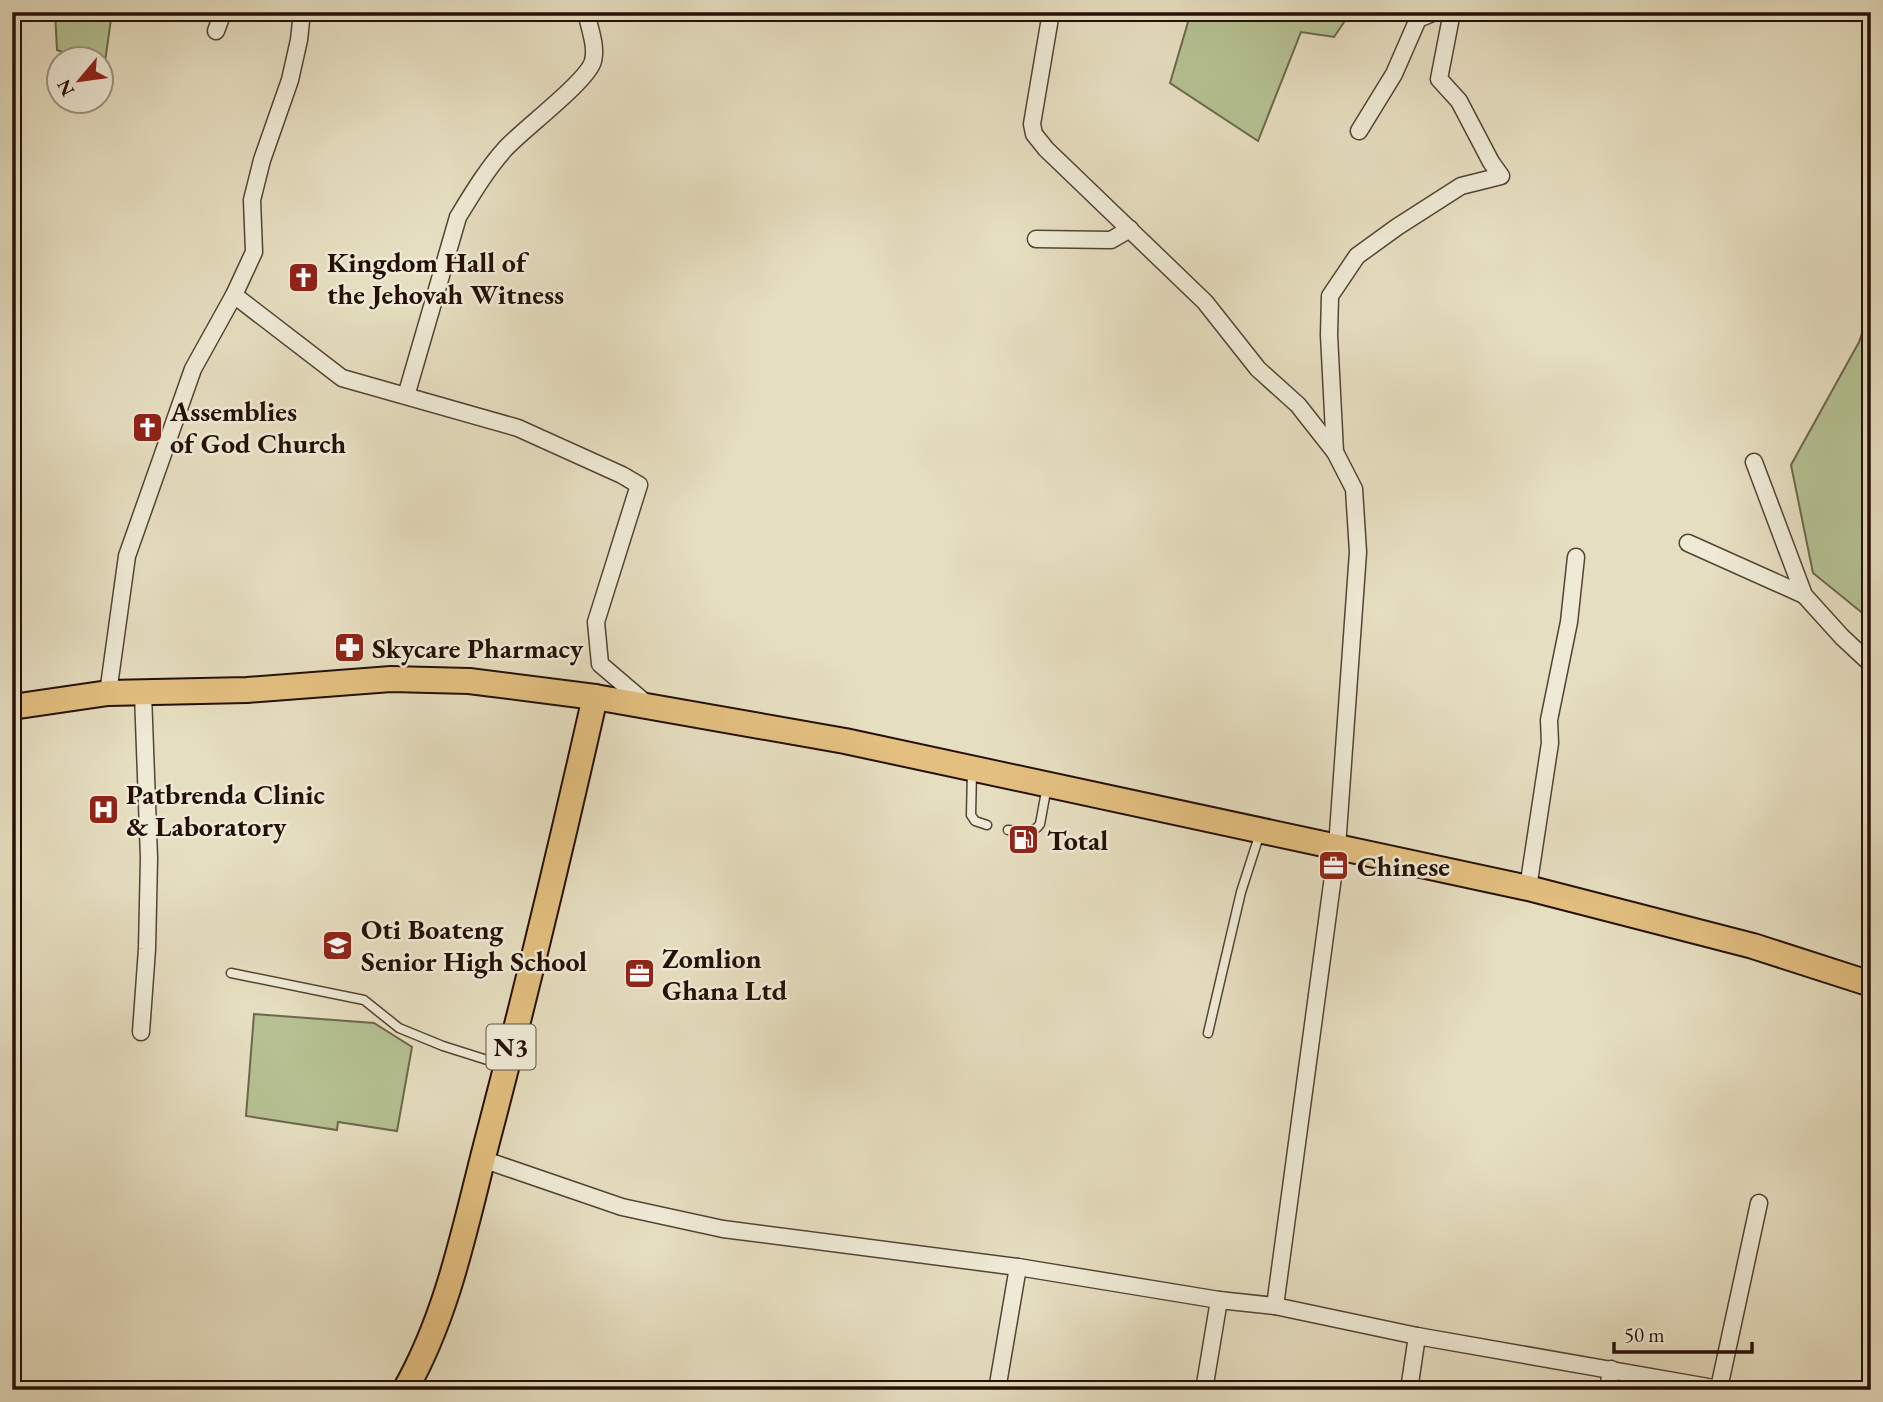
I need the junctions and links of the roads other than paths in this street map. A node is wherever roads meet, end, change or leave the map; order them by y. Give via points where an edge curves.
1 (223, 12) edge
2 (302, 12) edge
3 (586, 12) edge
4 (1051, 12) edge
5 (1435, 12) edge
6 (1452, 12) edge
7 (216, 31) dead end
8 (1359, 131) dead end
9 (1130, 229) junction
10 (1036, 239) dead end
11 (234, 295) junction
12 (406, 396) junction
13 (1335, 452) junction
14 (1754, 461) dead end
15 (1688, 543) dead end
16 (1576, 557) dead end
17 (1804, 595) junction
18 (1871, 664) edge
19 (108, 693) junction
20 (143, 694) junction
21 (596, 697) junction
22 (650, 706) junction
23 (12, 707) edge
24 (972, 768) junction
25 (1048, 784) junction
26 (987, 825) dead end
27 (1008, 830) dead end
28 (1261, 831) junction
29 (1336, 847) junction
30 (1528, 888) junction
31 (231, 973) dead end
32 (1871, 984) edge
33 (141, 1032) dead end
34 (1208, 1033) dead end
35 (506, 1066) junction
36 (482, 1159) junction
37 (1759, 1203) dead end
38 (1018, 1267) junction
39 (1219, 1300) junction
40 (1275, 1306) junction
41 (1417, 1336) junction
42 (1611, 1369) junction
43 (1722, 1389) edge
44 (405, 1390) edge
45 (997, 1390) edge
46 (1204, 1390) edge
47 (1409, 1390) edge
48 (1608, 1390) edge

1 - 7 street
2 - 11 street via 290,80 252,200 254,252
3 - 12 street via 593,63 505,150 458,217
4 - 9 street via 1034,134
5 - 8 street via 1418,19 1394,74
6 - 13 street via 1439,79 1459,101 1501,176 1461,186 1397,227 1357,256 1330,296
9 - 10 street via 1111,240
9 - 13 street via 1205,302 1258,369 1298,405
11 - 12 street via 342,378
11 - 19 street via 193,369 127,556
12 - 22 street via 518,428 639,485 596,622 600,664
13 - 29 street via 1354,489 1358,552
14 - 17 street
15 - 17 street
16 - 30 street
17 - 18 street
19 - 20 main road
19 - 23 main road
20 - 21 main road via 391,679 469,681
20 - 33 street via 149,858
21 - 22 main road
21 - 35 main road, N3
22 - 24 main road
24 - 25 main road
24 - 26 lane via 971,815
25 - 27 lane via 1037,830
25 - 28 main road
28 - 29 main road
28 - 34 lane via 1241,892
29 - 30 main road
29 - 40 street
30 - 32 main road via 1753,946
31 - 35 lane via 364,1000 399,1028
35 - 36 main road, N3
36 - 38 street via 622,1207 723,1229
36 - 44 main road, N3 via 436,1327
37 - 43 street
38 - 39 street
38 - 45 street
39 - 40 street
39 - 46 street
40 - 41 street
41 - 42 street
41 - 47 street
42 - 43 street
42 - 48 street

